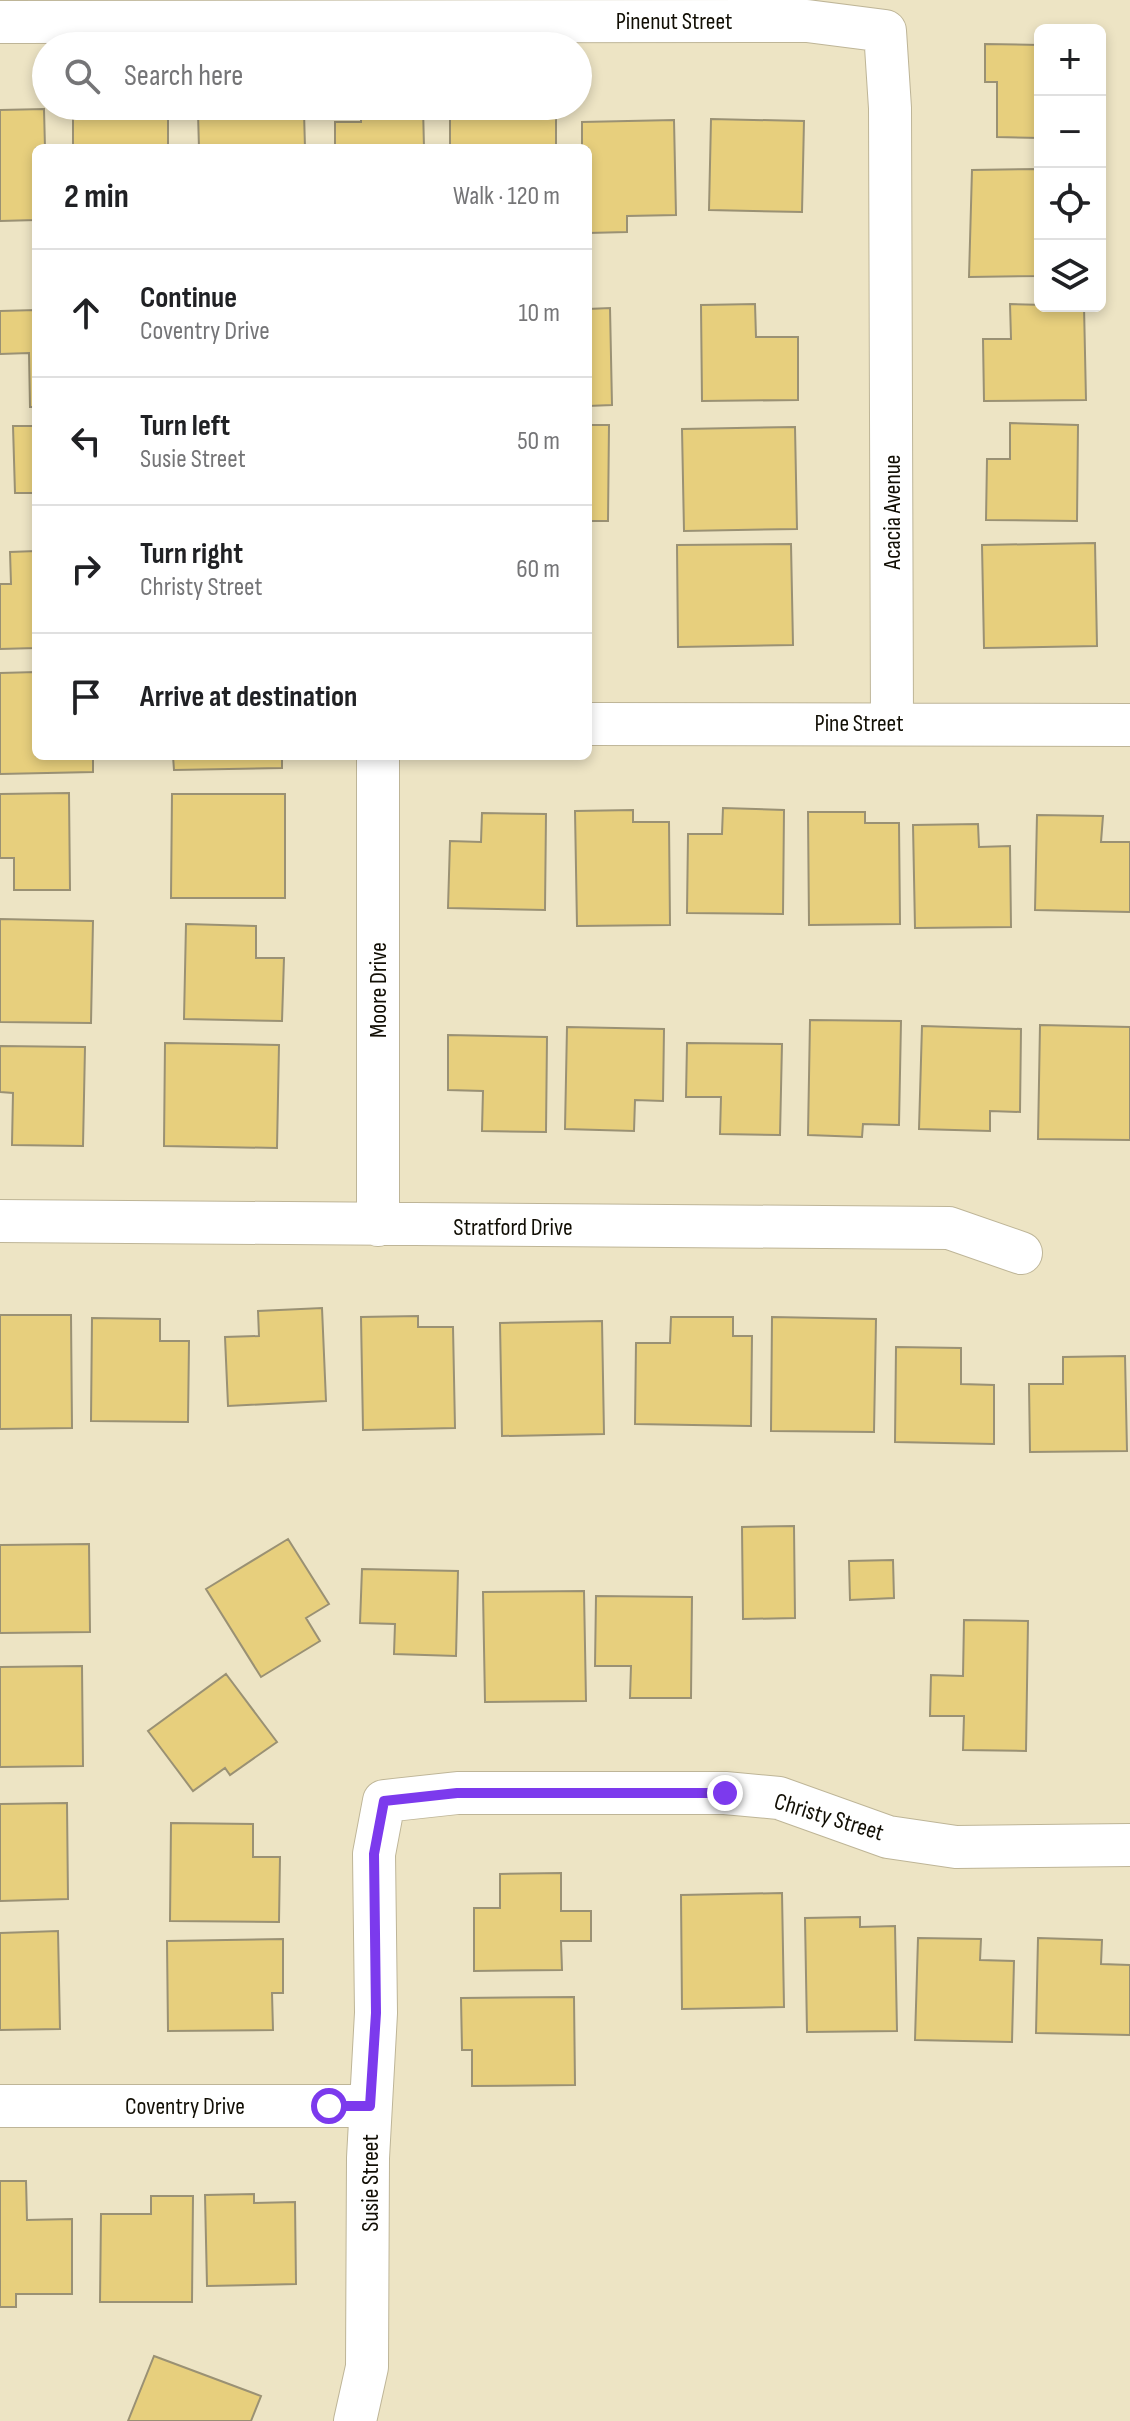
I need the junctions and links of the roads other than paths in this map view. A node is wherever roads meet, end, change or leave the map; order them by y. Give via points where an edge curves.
1 (0, 22) edge
2 (892, 301) joint
3 (892, 722) junction
4 (592, 724) edge
5 (1130, 725) edge
6 (378, 760) edge
7 (0, 1221) edge
8 (378, 1225) junction
9 (1021, 1253) dead end
10 (384, 1801) joint
11 (1130, 1845) edge
12 (0, 2106) edge
13 (370, 2106) junction
14 (355, 2421) edge

1 - 2 street, Pinenut Street via 807,21 885,31
2 - 3 street, Acacia Avenue
3 - 4 street, Pine Street
3 - 5 street, Pine Street
6 - 8 street, Moore Drive
7 - 8 street, Stratford Drive
8 - 9 street, Stratford Drive via 949,1228
10 - 11 street, Christy Street via 457,1793 725,1793 779,1798 888,1837 956,1847
10 - 13 street, Susie Street via 374,1854 376,2013
12 - 13 street, Coventry Drive
13 - 14 street, Susie Street via 367,2367

